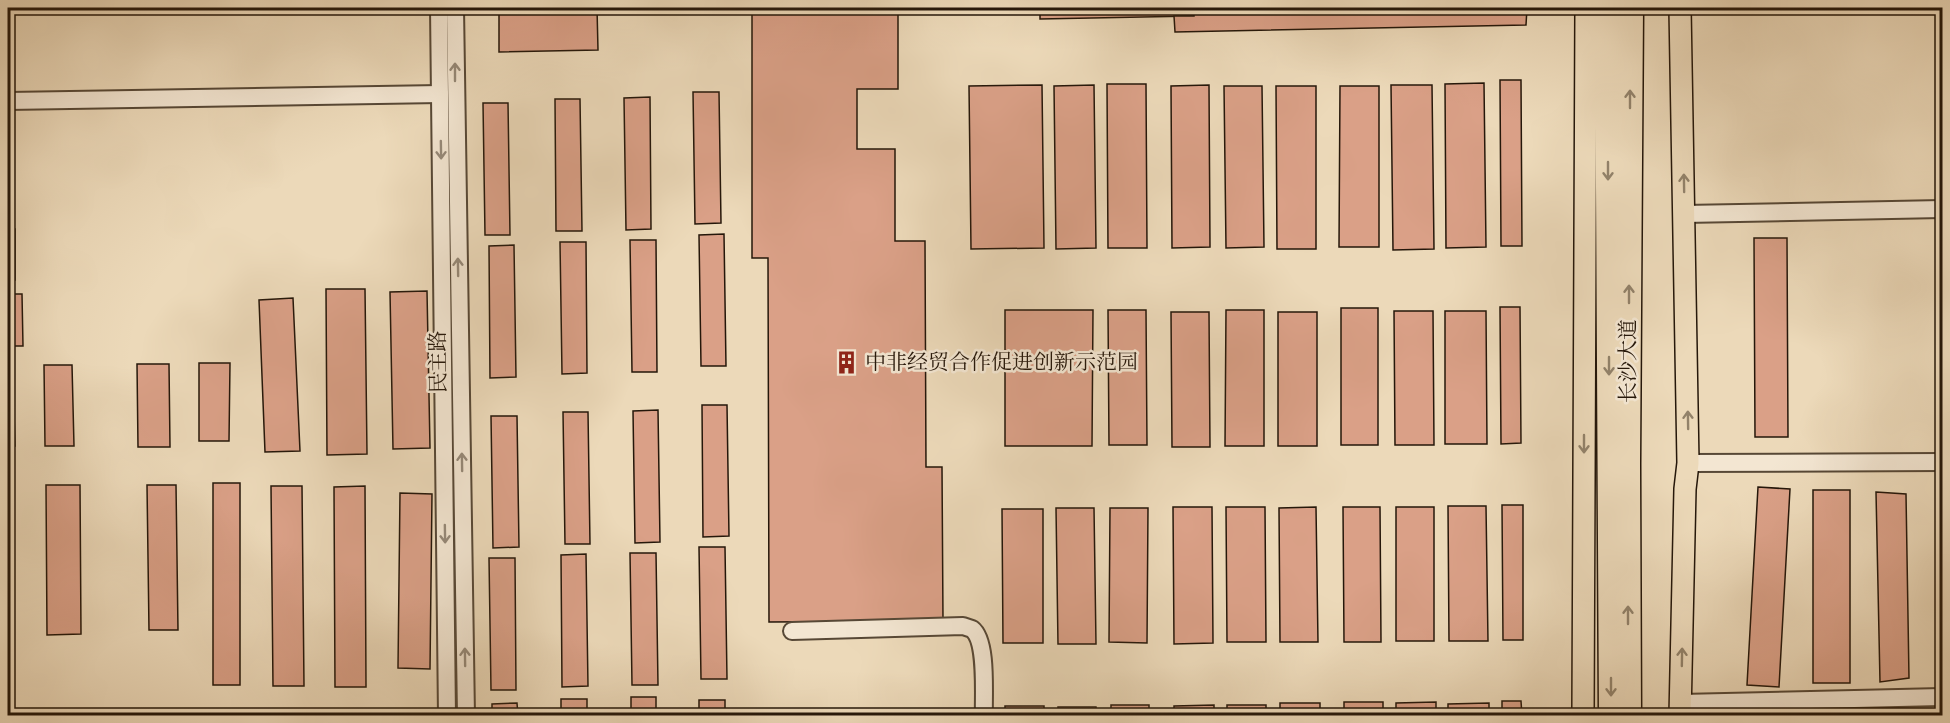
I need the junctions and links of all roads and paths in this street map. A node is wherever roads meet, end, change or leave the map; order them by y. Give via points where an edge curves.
1 (440, 8) edge
2 (455, 8) edge
3 (1586, 8) edge
4 (1607, 8) edge
5 (1630, 8) edge
6 (1680, 8) edge
7 (440, 94) junction
8 (8, 101) edge
9 (1942, 209) edge
10 (1684, 214) junction
11 (1942, 462) edge
12 (1688, 464) junction
13 (792, 630) dead end
14 (1942, 697) edge
15 (1681, 709) edge
16 (447, 716) edge
17 (466, 716) edge
18 (984, 716) edge
19 (1583, 716) edge
20 (1611, 716) edge
21 (1629, 716) edge

1 - 7 street, 民主路
17 -> 2 street, 民主路
3 -> 19 main road
4 -> 20 highway, 长沙大道
21 -> 5 highway, 长沙大道
10 -> 6 main road
7 - 8 street
7 -> 16 street, 民主路
9 - 10 street
12 -> 10 main road
11 - 12 street
15 -> 12 main road
13 - 18 street via 963,626 972,630 982,653
14 - 15 street

